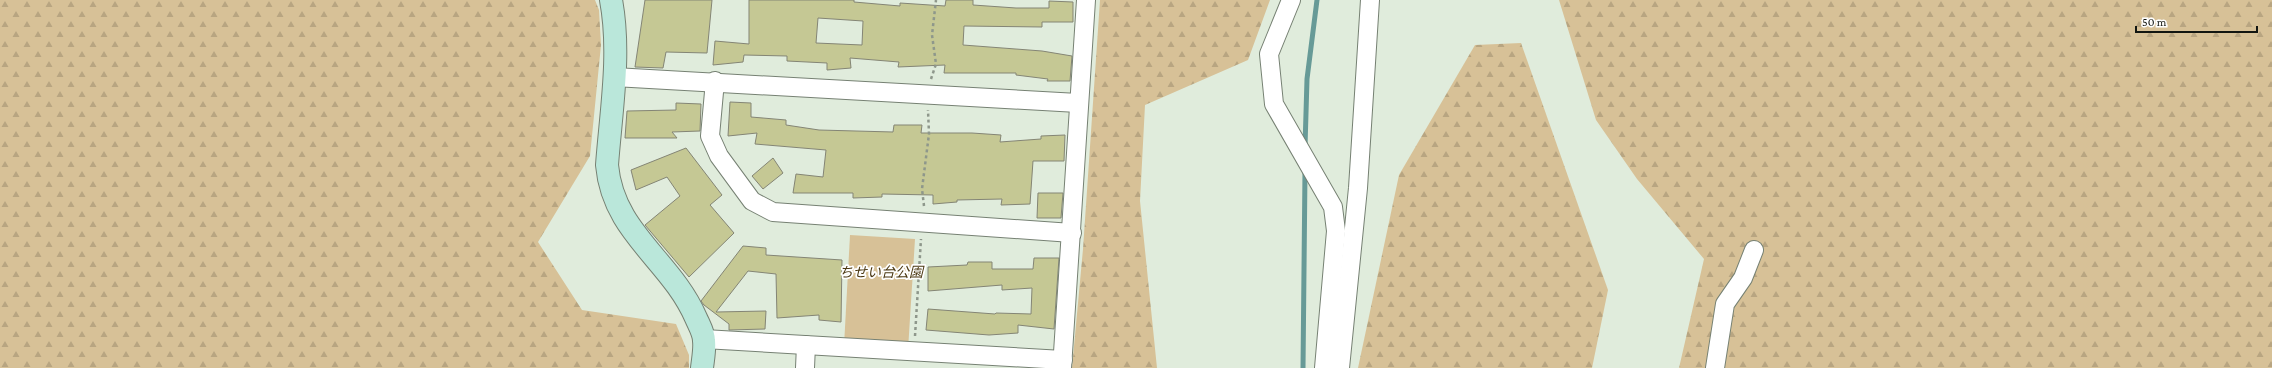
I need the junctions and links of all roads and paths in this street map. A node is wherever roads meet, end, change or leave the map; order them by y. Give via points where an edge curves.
1 (611, 0) edge
2 (936, 0) edge
3 (1086, 0) edge
4 (1291, 0) edge
5 (1370, 0) edge
6 (614, 77) junction
7 (715, 81) junction
8 (931, 94) junction
9 (1078, 103) junction
10 (922, 222) junction
11 (1072, 233) junction
12 (1754, 250) dead end
13 (704, 339) junction
14 (806, 345) junction
15 (922, 358) edge
16 (1062, 364) edge
17 (702, 368) edge
18 (805, 368) edge
19 (1324, 368) edge
20 (1340, 368) edge
21 (1715, 368) edge

1 - 6 street via 614,18
2 - 8 path via 932,35 936,64 931,75
3 - 9 street
4 - 19 street via 1269,54 1274,104 1333,207 1336,231
5 - 20 street via 1358,188
6 - 7 street
6 - 13 street via 608,164 616,203 628,225 682,289
7 - 8 street
7 - 10 street via 710,136 720,156 752,201 773,212
8 - 9 street
8 - 10 path via 926,168 922,189
9 - 11 street
10 - 11 street
10 - 15 path
11 - 16 street
12 - 21 street via 1743,278 1725,304
13 - 14 street
13 - 17 street
14 - 15 street
14 - 18 street
15 - 16 street

